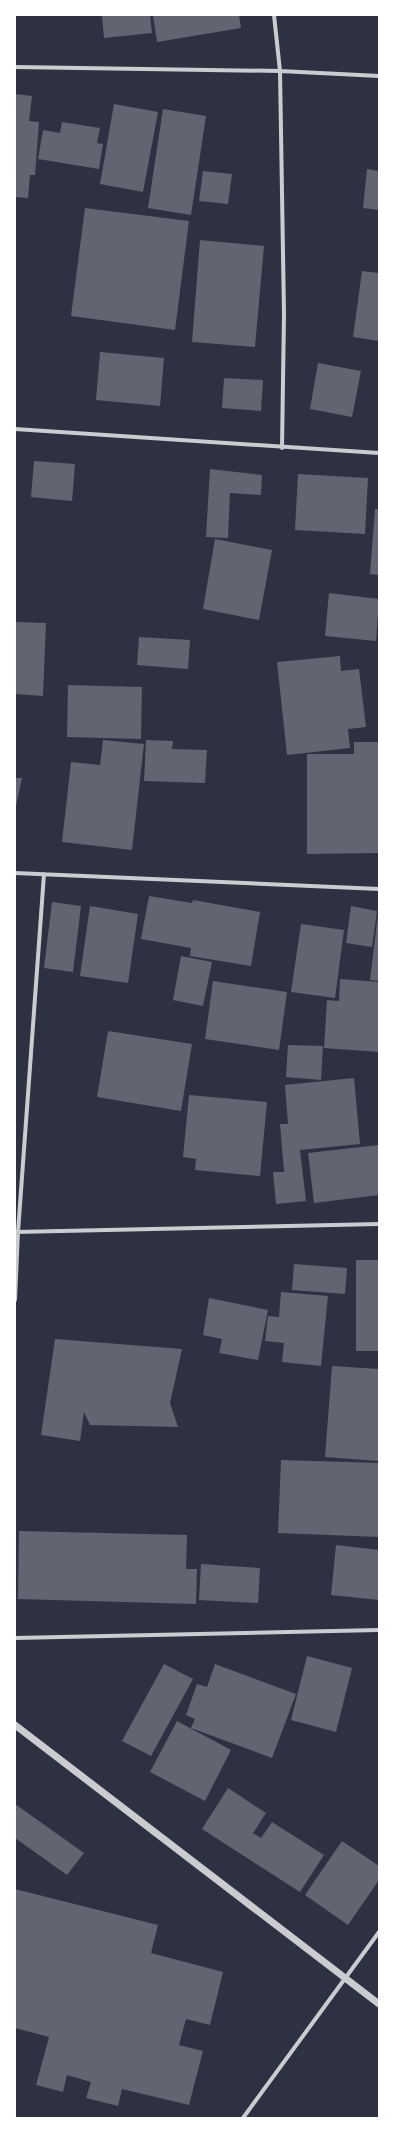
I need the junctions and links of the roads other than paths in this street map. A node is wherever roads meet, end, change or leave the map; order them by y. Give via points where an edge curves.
1 (274, 15) edge
2 (15, 67) edge
3 (280, 71) junction
4 (379, 76) edge
5 (15, 429) edge
6 (282, 448) junction
7 (379, 453) edge
8 (15, 873) edge
9 (44, 874) junction
10 (379, 889) edge
11 (379, 1224) edge
12 (17, 1232) edge
13 (15, 1300) edge
14 (379, 1630) edge
15 (15, 1638) edge
16 (15, 1725) edge
17 (379, 1932) edge
18 (346, 1978) junction
19 (379, 2004) edge
20 (243, 2118) edge

1 - 3 street
2 - 3 street
3 - 4 street
3 - 6 street via 284,314
5 - 6 street
6 - 7 street
8 - 9 street
9 - 10 street
9 - 12 street
11 - 12 street
12 - 13 street
14 - 15 street
16 - 18 street
17 - 18 street
18 - 19 street
18 - 20 street

